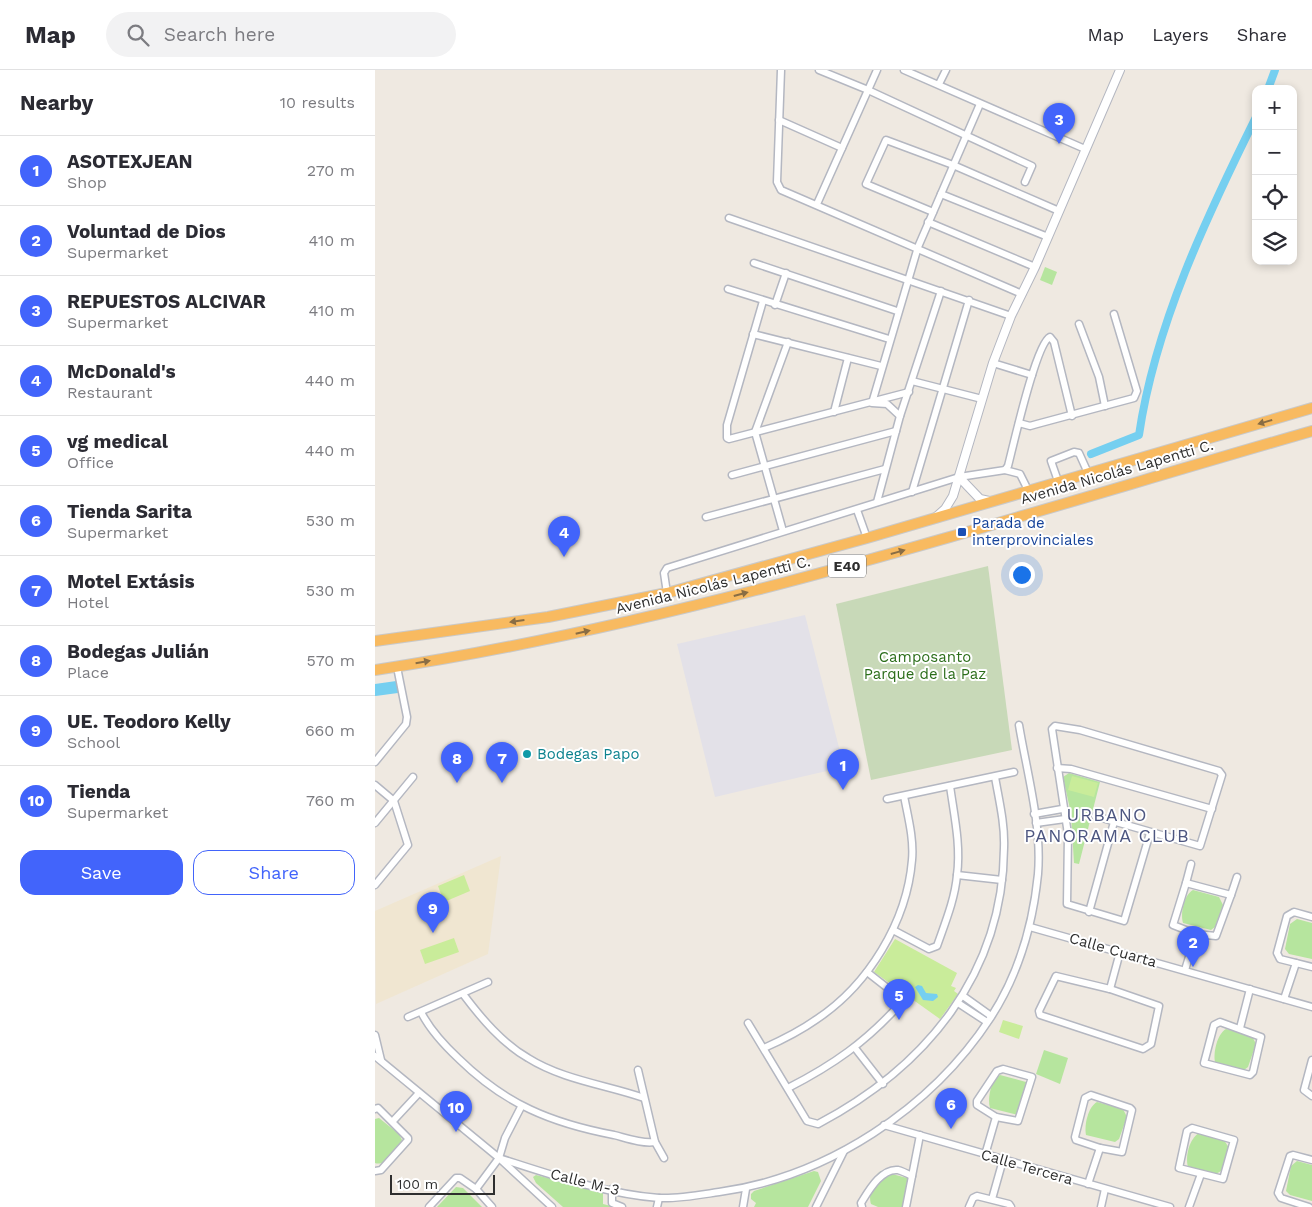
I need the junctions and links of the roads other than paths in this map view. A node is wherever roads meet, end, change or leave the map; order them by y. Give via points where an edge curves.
1 (781, 70) edge
2 (819, 70) edge
3 (877, 70) edge
4 (904, 70) edge
5 (945, 70) edge
6 (1120, 70) edge
7 (939, 84) junction
8 (868, 90) junction
9 (981, 104) junction
10 (779, 120) junction
11 (966, 136) junction
12 (841, 148) junction
13 (1085, 149) junction
14 (953, 165) junction
15 (1025, 182) dead end
16 (941, 194) junction
17 (817, 204) junction
18 (1059, 211) junction
19 (933, 212) junction
20 (729, 218) dead end
21 (928, 222) junction
22 (1048, 237) junction
23 (918, 247) junction
24 (754, 263) dead end
25 (1035, 267) junction
26 (786, 273) junction
27 (909, 280) junction
28 (728, 289) dead end
29 (941, 291) junction
30 (1022, 294) junction
31 (969, 300) junction
32 (763, 301) junction
33 (775, 305) junction
34 (897, 311) junction
35 (1114, 314) dead end
36 (1011, 316) junction
37 (1079, 324) dead end
38 (753, 334) junction
39 (889, 339) junction
40 (788, 342) junction
41 (848, 358) junction
42 (993, 363) junction
43 (881, 366) junction
44 (1032, 375) junction
45 (912, 381) junction
46 (941, 389) junction
47 (909, 392) junction
48 (982, 399) junction
49 (872, 403) junction
50 (1105, 406) junction
51 (1312, 408) edge
52 (834, 412) junction
53 (900, 416) junction
54 (1072, 416) junction
55 (1019, 423) junction
56 (896, 431) junction
57 (1312, 431) edge
58 (755, 432) junction
59 (765, 467) junction
60 (885, 469) junction
61 (1005, 470) junction
62 (1088, 473) junction
63 (732, 475) dead end
64 (959, 477) junction
65 (1059, 481) junction
66 (1028, 490) junction
67 (913, 492) junction
68 (773, 498) junction
69 (989, 501) junction
70 (877, 502) junction
71 (857, 510) junction
72 (707, 517) dead end
73 (936, 517) junction
74 (783, 531) junction
75 (867, 538) junction
76 (667, 593) junction
77 (375, 641) edge
78 (397, 667) junction
79 (375, 670) edge
80 (1019, 724) dead end
81 (375, 762) edge
82 (1057, 768) junction
83 (1014, 772) dead end
84 (413, 777) dead end
85 (995, 777) junction
86 (375, 785) edge
87 (949, 786) junction
88 (904, 796) junction
89 (887, 799) dead end
90 (394, 801) junction
91 (1212, 808) junction
92 (1062, 810) junction
93 (1035, 814) junction
94 (1095, 816) dead end
95 (1065, 819) junction
96 (1114, 822) junction
97 (375, 823) edge
98 (1036, 823) junction
99 (1150, 833) junction
100 (1191, 864) dead end
101 (957, 875) junction
102 (1237, 877) dead end
103 (1003, 880) junction
104 (1186, 883) junction
105 (375, 886) edge
106 (1231, 895) junction
107 (1089, 912) junction
108 (1312, 917) edge
109 (1030, 927) junction
110 (893, 930) junction
111 (1196, 934) junction
112 (1120, 952) junction
113 (1296, 963) junction
114 (1312, 966) edge
115 (1185, 970) junction
116 (867, 972) junction
117 (488, 982) dead end
118 (1110, 989) junction
119 (1250, 990) junction
120 (463, 994) junction
121 (963, 996) junction
122 (1284, 999) junction
123 (958, 1003) junction
124 (1312, 1007) edge
125 (421, 1012) junction
126 (991, 1016) junction
127 (408, 1017) dead end
128 (987, 1022) junction
129 (748, 1023) dead end
130 (1240, 1028) junction
131 (375, 1035) edge
132 (763, 1048) junction
133 (855, 1048) junction
134 (375, 1056) edge
135 (1312, 1060) edge
136 (381, 1061) junction
137 (638, 1070) dead end
138 (883, 1084) junction
139 (787, 1088) junction
140 (419, 1093) junction
141 (1312, 1096) edge
142 (645, 1098) junction
143 (521, 1107) junction
144 (375, 1109) edge
145 (996, 1117) junction
146 (393, 1121) junction
147 (884, 1125) junction
148 (920, 1135) junction
149 (655, 1142) junction
150 (1101, 1148) junction
151 (845, 1150) junction
152 (985, 1155) junction
153 (499, 1158) junction
154 (664, 1158) dead end
155 (1003, 1160) junction
156 (1312, 1160) edge
157 (375, 1171) edge
158 (1201, 1174) junction
159 (912, 1176) junction
160 (1088, 1184) junction
161 (476, 1189) junction
162 (612, 1189) junction
163 (746, 1189) junction
164 (1105, 1189) junction
165 (659, 1198) junction
166 (991, 1199) junction
167 (1299, 1206) edge
168 (429, 1207) edge
169 (492, 1207) edge
170 (552, 1207) edge
171 (622, 1207) edge
172 (657, 1207) edge
173 (743, 1207) edge
174 (816, 1207) edge
175 (862, 1207) edge
176 (906, 1207) edge
177 (969, 1207) edge
178 (1011, 1207) edge
179 (1101, 1207) edge
180 (1170, 1207) edge
181 (1189, 1207) edge
182 (1309, 1207) edge

1 - 10 street
2 - 8 street
3 - 8 street
4 - 7 street
5 - 7 street
6 - 13 street
7 - 9 street
8 - 11 street
8 - 12 street
9 - 11 street
9 - 13 street
10 - 12 street
10 - 17 street via 778,187
11 - 14 street
11 - 15 street via 1032,166
12 - 17 street
13 - 18 street
14 - 16 street
14 - 18 street
14 - 19 street via 886,140 865,182 867,186
16 - 19 street
16 - 22 street
17 - 23 street
18 - 22 street
19 - 21 street
20 - 27 street
21 - 23 street
21 - 25 street
22 - 25 street
23 - 27 street
23 - 30 street
24 - 26 street
25 - 30 street
26 - 33 street
26 - 34 street
27 - 29 street
27 - 34 street
28 - 32 street
29 - 31 street
29 - 45 street
30 - 36 street
31 - 36 street
31 - 46 street
32 - 33 street
32 - 38 street
33 - 39 street
34 - 39 street
35 - 50 street via 1137,394 1132,400
36 - 42 street
37 - 50 street via 1099,377
38 - 40 street
38 - 58 street via 725,436 729,440
39 - 43 street
40 - 41 street
40 - 58 street
41 - 43 street
41 - 52 street
42 - 44 street
42 - 48 street
43 - 49 street
44 - 54 street via 1044,343 1050,337 1054,342
44 - 55 street
45 - 46 street
45 - 47 street
46 - 48 street
46 - 67 street
47 - 49 street
47 - 53 street
48 - 64 street
49 - 52 street
49 - 53 street via 887,404
50 - 54 street
51 -> 62 highway, Avenida Nicolás Lapentti C. / E40
52 - 58 street
53 - 56 street
54 - 55 street via 1030,426
55 - 61 street
56 - 59 street
56 - 60 street
78 -> 57 highway, Avenida Nicolás Lapentti C. / E40 via 562,637 679,611 871,560
58 - 59 street
59 - 63 street
59 - 68 street
60 - 68 street
60 - 70 street
61 - 64 street
61 - 66 street via 1021,474
62 - 65 highway, Avenida Nicolás Lapentti C. / E40
62 - 65 street via 1079,453 1055,458 1051,461
64 - 67 street
64 - 69 street via 980,499
64 - 73 street via 953,496
65 - 66 highway, Avenida Nicolás Lapentti C. / E40
66 - 69 highway, Avenida Nicolás Lapentti C. / E40
67 - 70 street
68 - 72 street
68 - 74 street
69 - 73 highway, Avenida Nicolás Lapentti C. / E40
70 - 71 street
71 - 74 street
71 - 75 street
73 - 75 highway, Avenida Nicolás Lapentti C. / E40
74 - 76 street via 667,568 664,573
75 - 76 highway, Avenida Nicolás Lapentti C. / E40
76 -> 77 highway, Avenida Nicolás Lapentti C. / E40 via 548,617
78 - 79 highway, Avenida Nicolás Lapentti C. / E40
78 - 81 street via 406,724
80 - 93 street, Calle M-3
82 - 91 street
82 - 91 street via 1053,727 1060,725 1219,771 1222,775
82 - 92 street
83 - 85 street
84 - 90 street
85 - 87 street
85 - 103 street via 1003,820
86 - 90 street
87 - 88 street
87 - 101 street via 958,840
88 - 89 street
88 - 110 street via 912,859 907,894
90 - 97 street
90 - 105 street via 408,848
91 - 99 street via 1200,846
92 - 93 street
92 - 95 street
93 - 98 street, Calle M-3
94 - 96 street
95 - 98 street
95 - 107 street via 1066,902
96 - 99 street
96 - 107 street
98 - 109 street, Calle M-3 via 1038,873
99 - 107 street via 1125,920 1122,922
100 - 104 street
101 - 103 street
101 - 110 street via 950,910 937,946 929,949
102 - 106 street
103 - 121 street via 997,913 985,949
104 - 106 street
104 - 111 street via 1172,923
106 - 111 street via 1218,934 1213,937
108 - 113 street via 1294,912 1287,916 1277,957
109 - 112 street, Calle Cuarta
109 - 126 street, Calle M-3 via 1016,968
110 - 116 street
111 - 115 street
112 - 115 street, Calle Cuarta
112 - 118 street
113 - 114 street
113 - 122 street
115 - 119 street, Calle Cuarta
116 - 132 street via 819,1018
116 - 133 street via 899,997 901,1003
117 - 120 street
118 - 118 street via 1056,976 1040,1016 1147,1048 1151,1044 1159,1006
119 - 122 street, Calle Cuarta
119 - 130 street
120 - 125 street
120 - 142 street via 496,1032 528,1058 597,1085
121 - 123 street
121 - 126 street
122 - 124 street, Calle Cuarta
123 - 128 street
123 - 138 street via 931,1039
125 - 127 street
125 - 143 street via 447,1047 482,1082
126 - 128 street, Calle M-3
128 - 147 street, Calle M-3 via 959,1058 923,1095
129 - 132 street
130 - 130 street via 1220,1022 1214,1025 1204,1063 1247,1075 1253,1072 1261,1037
131 - 136 street
132 - 139 street
133 - 138 street
133 - 139 street via 827,1068
134 - 136 street
135 - 141 street via 1303,1090
136 - 140 street
137 - 142 street
138 - 139 street via 844,1111 818,1124 807,1121
140 - 146 street
140 - 153 street
142 - 149 street
143 - 149 street via 594,1131
143 - 153 street
144 - 146 street
145 - 145 street via 1018,1121 1033,1081 1029,1075 1003,1068 997,1072 977,1101 977,1105
145 - 152 street
146 - 157 street via 408,1140 381,1170
147 - 148 street, Calle Tercera
147 - 151 street, Calle M-3
148 - 152 street, Calle Tercera
148 - 159 street
149 - 154 street
150 - 150 street via 1122,1152 1133,1113 1130,1108 1091,1095 1085,1098 1075,1137
150 - 160 street
151 - 163 street, Calle M-3 via 813,1167
151 - 174 street
152 - 155 street, Calle Tercera
153 - 161 street
153 - 162 street, Calle M-3
153 - 170 street
155 - 160 street, Calle Tercera
155 - 166 street
156 - 167 street via 1293,1155 1288,1158 1279,1196
158 - 158 street via 1223,1179 1234,1140 1192,1128 1187,1131 1178,1166
158 - 181 street
159 - 175 street via 897,1170 889,1171 871,1187
159 - 176 street
160 - 164 street, Calle Tercera
161 - 168 street via 464,1179 456,1178
161 - 169 street
162 - 165 street, Calle M-3
162 - 171 street via 612,1203
163 - 165 street, Calle M-3
163 - 173 street
164 - 179 street
164 - 180 street, Calle Tercera
165 - 172 street
166 - 177 street via 973,1198
166 - 178 street
167 - 182 street

